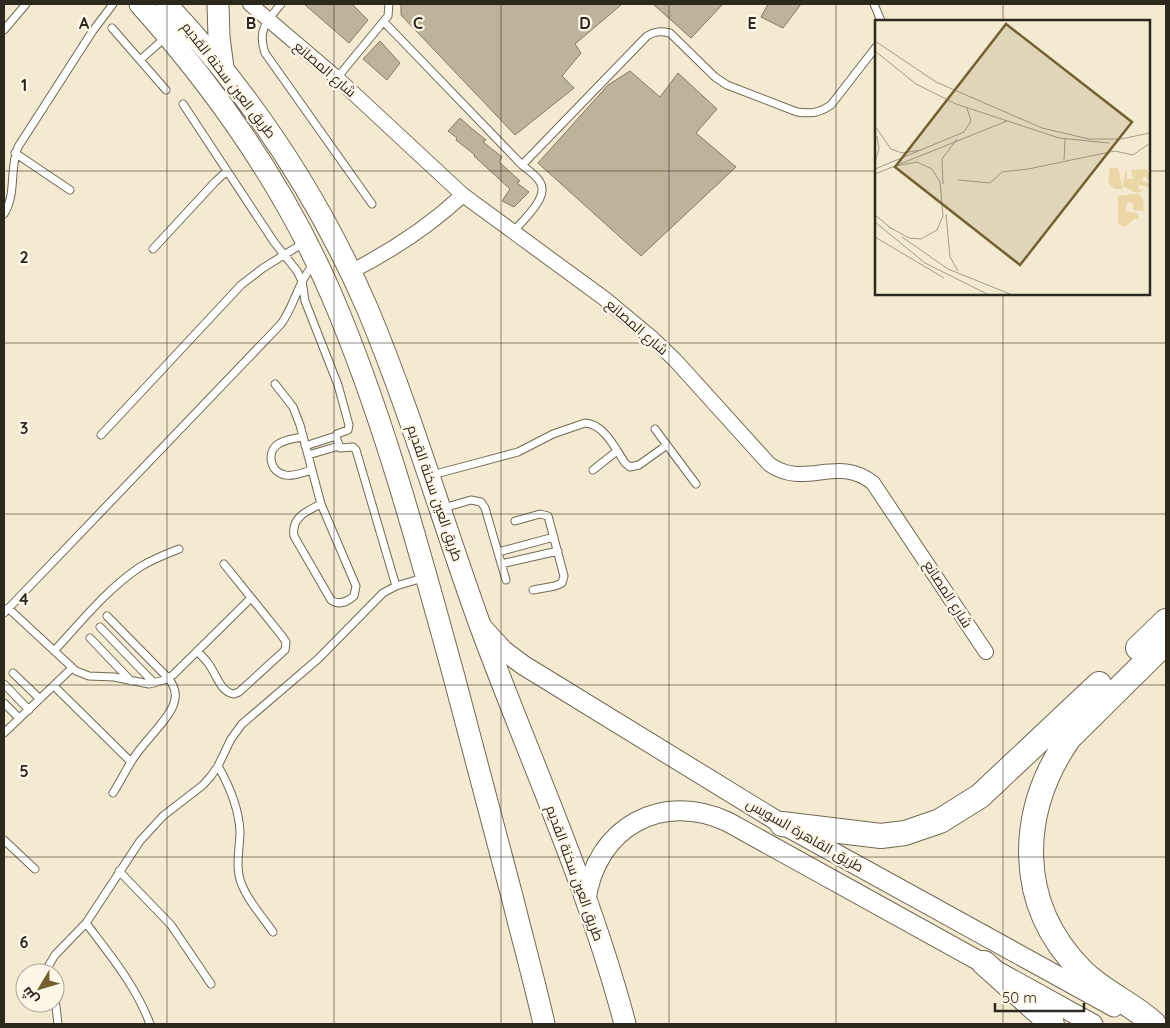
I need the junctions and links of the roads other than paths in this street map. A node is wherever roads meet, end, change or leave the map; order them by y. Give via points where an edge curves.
1 (26, 4) edge
2 (113, 4) edge
3 (140, 4) edge
4 (166, 4) edge
5 (218, 4) edge
6 (250, 4) edge
7 (281, 4) edge
8 (390, 4) edge
9 (874, 4) edge
10 (268, 19) junction
11 (881, 20) edge
12 (384, 22) junction
13 (112, 28) dead end
14 (4, 30) edge
15 (168, 35) junction
16 (875, 48) edge
17 (140, 60) junction
18 (223, 68) junction
19 (337, 78) junction
20 (166, 90) dead end
21 (183, 104) dead end
22 (15, 154) junction
23 (522, 165) junction
24 (227, 171) junction
25 (70, 190) dead end
26 (463, 195) junction
27 (372, 204) dead end
28 (4, 214) edge
29 (512, 232) junction
30 (305, 241) junction
31 (153, 250) dead end
32 (284, 254) junction
33 (316, 262) junction
34 (350, 272) junction
35 (302, 281) junction
36 (275, 384) dead end
37 (655, 429) dead end
38 (101, 435) dead end
39 (336, 436) junction
40 (303, 437) junction
41 (667, 445) junction
42 (305, 446) junction
43 (339, 446) junction
44 (617, 451) junction
45 (308, 455) junction
46 (312, 470) junction
47 (593, 470) dead end
48 (429, 476) junction
49 (696, 484) dead end
50 (321, 504) junction
51 (440, 509) junction
52 (515, 521) dead end
53 (554, 537) junction
54 (179, 549) dead end
55 (558, 551) junction
56 (498, 552) junction
57 (224, 564) dead end
58 (501, 564) junction
59 (426, 577) junction
60 (506, 580) dead end
61 (396, 586) junction
62 (533, 590) dead end
63 (251, 598) junction
64 (6, 610) edge
65 (107, 616) dead end
66 (1166, 621) edge
67 (480, 625) junction
68 (100, 627) dead end
69 (90, 638) dead end
70 (1166, 642) edge
71 (54, 651) junction
72 (197, 651) junction
73 (986, 652) dead end
74 (72, 668) junction
75 (13, 673) dead end
76 (168, 678) junction
77 (132, 681) junction
78 (4, 684) edge
79 (154, 684) junction
80 (54, 686) junction
81 (40, 699) junction
82 (4, 703) edge
83 (29, 710) junction
84 (20, 718) junction
85 (5, 729) edge
86 (131, 762) junction
87 (218, 766) junction
88 (113, 793) dead end
89 (782, 824) junction
90 (4, 840) edge
91 (35, 869) dead end
92 (119, 871) junction
93 (586, 900) junction
94 (86, 924) junction
95 (273, 932) dead end
96 (50, 963) edge
97 (984, 963) junction
98 (211, 984) dead end
99 (150, 1024) edge
100 (544, 1024) edge
101 (625, 1024) edge
102 (1052, 1024) edge
103 (1093, 1024) edge
104 (1146, 1024) edge
105 (1154, 1024) edge

1 - 14 lane
2 - 22 lane
3 - 15 main road, طريق العين سخنة القديم
4 - 18 main road, طريق العين سخنة القديم
5 - 18 main road
6 - 10 street, شارع المصانع
7 - 10 lane
8 - 12 lane via 390,12
9 - 11 lane
10 - 19 street, شارع المصانع
10 - 27 lane via 262,38 265,53
12 - 19 lane
12 - 23 lane
13 - 17 lane
15 - 17 lane
15 - 30 main road, طريق العين سخنة القديم via 252,149 282,196
16 - 23 lane via 831,105 821,112 809,114 728,85 715,77 670,34 654,32
17 - 20 lane
18 - 34 main road, طريق العين سخنة القديم via 277,142
19 - 26 street, شارع المصانع
21 - 24 lane
22 - 25 lane
22 - 28 lane via 10,199
23 - 29 lane via 540,181 542,196
24 - 31 lane
24 - 32 lane
26 - 29 street, شارع المصانع
26 - 34 street via 401,245
29 - 73 street, شارع المصانع via 605,298 653,339 776,469 797,475 845,470 865,476 873,483
30 - 32 lane
30 - 33 main road, طريق العين سخنة القديم
32 - 35 lane
32 - 38 lane via 240,285
33 - 35 lane
33 - 59 main road, طريق العين سخنة القديم via 384,432
34 - 48 main road, طريق العين سخنة القديم via 412,424
35 - 39 lane via 305,301 330,359 349,425 348,430
35 - 64 lane via 290,312 276,330
36 - 40 lane via 293,407
37 - 41 lane
39 - 42 lane
39 - 43 lane
40 - 42 lane
40 - 46 lane via 275,446 271,463 284,475
41 - 44 lane via 636,467 627,465
41 - 49 lane
42 - 45 lane
43 - 45 lane
43 - 61 lane via 341,449 353,446 356,450
44 - 47 lane
44 - 48 lane via 600,429 585,423 553,434 518,452
45 - 46 lane
46 - 50 lane
48 - 51 main road, طريق العين سخنة القديم
50 - 50 lane via 356,586 354,596 342,603 331,600 294,536 294,525 300,516
51 - 56 lane via 471,500 481,502
51 - 67 main road, طريق العين سخنة القديم
52 - 53 lane via 546,515
53 - 55 lane
53 - 56 lane
54 - 71 lane via 159,557 124,579
55 - 58 lane
55 - 62 lane via 564,576 562,583
56 - 58 lane
57 - 63 lane
58 - 60 lane
59 - 61 lane
59 - 100 main road, طريق العين سخنة القديم
61 - 87 lane via 383,593 318,659 242,724
63 - 72 lane
63 - 72 lane via 284,639 283,653 234,694 226,691
64 - 71 lane
65 - 76 lane
66 - 89 highway via 980,796 940,821 906,833 881,836
67 - 89 main road, طريق القاهرة السويس via 503,650 523,665
67 - 93 main road, طريق العين سخنة القديم
68 - 79 lane
69 - 77 lane
70 - 105 highway via 1080,725 1064,745 1041,788 1031,838 1038,898 1056,938 1068,956 1092,980
71 - 74 lane
72 - 76 lane
74 - 77 lane via 82,674
74 - 80 lane
75 - 81 lane
76 - 79 lane
76 - 86 lane via 175,690 171,710
77 - 79 lane
78 - 83 lane
80 - 81 lane
80 - 86 lane
81 - 83 lane
82 - 84 lane
83 - 84 lane
84 - 85 lane
86 - 88 lane
87 - 92 lane via 203,785 163,816
87 - 95 lane via 238,813 241,882
89 - 104 main road, طريق القاهرة السويس
90 - 91 lane
92 - 94 lane
92 - 98 lane via 171,925
93 - 97 main road, طريق القاهرة السويس via 596,863 625,829 666,811 704,812 728,822
93 - 101 main road, طريق العين سخنة القديم
94 - 96 lane
94 - 99 lane via 121,969
97 - 102 highway
97 - 103 main road, طريق القاهرة السويس

